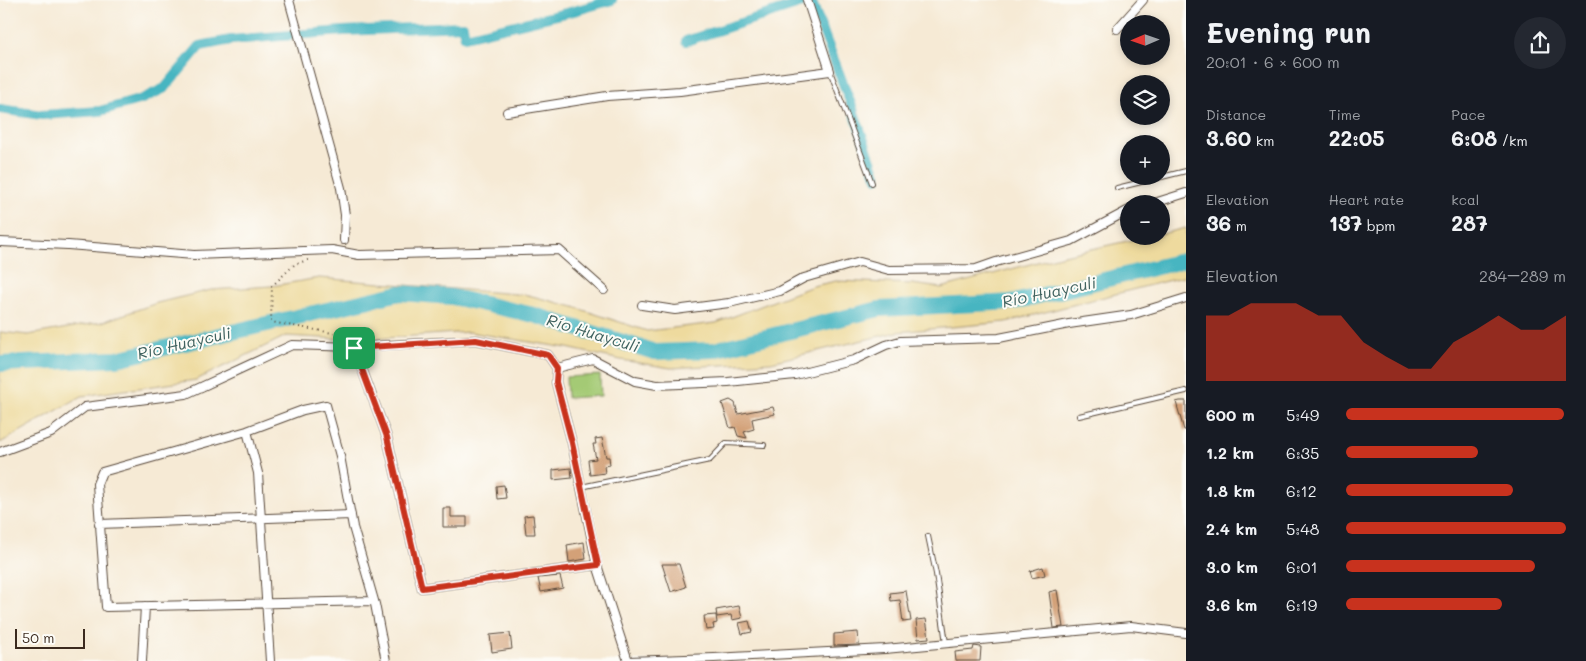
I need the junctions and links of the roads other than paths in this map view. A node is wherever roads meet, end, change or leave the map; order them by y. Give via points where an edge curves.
1 (289, 0) edge
2 (807, 0) edge
3 (1143, 0) edge
4 (1117, 29) dead end
5 (830, 71) junction
6 (507, 112) dead end
7 (1186, 171) edge
8 (872, 183) dead end
9 (1117, 188) dead end
10 (1186, 193) edge
11 (1170, 198) edge
12 (1120, 215) edge
13 (344, 240) dead end
14 (0, 242) edge
15 (604, 290) dead end
16 (1186, 298) edge
17 (642, 305) dead end
18 (354, 348) junction
19 (557, 368) junction
20 (1186, 390) edge
21 (1079, 416) dead end
22 (247, 431) junction
23 (764, 445) dead end
24 (0, 452) edge
25 (581, 487) junction
26 (351, 515) junction
27 (262, 518) junction
28 (100, 524) junction
29 (928, 536) dead end
30 (598, 565) junction
31 (374, 601) junction
32 (266, 603) junction
33 (145, 606) junction
34 (1186, 633) edge
35 (946, 643) junction
36 (142, 661) edge
37 (270, 661) edge
38 (386, 661) edge
39 (628, 661) edge

1 - 13 street via 341,188
2 - 5 street
3 - 4 street
5 - 6 street via 680,91 607,96
5 - 8 lane
7 - 9 lane
10 - 11 street
12 - 17 street via 1071,241 976,269 889,270 860,262 804,278 780,291 729,303 675,310
14 - 15 street via 194,255 332,250 358,255 559,250
16 - 19 street via 1131,315 999,338 900,341 854,360 796,375 657,385 635,381 593,359
18 - 19 street via 476,340 548,355
18 - 24 street via 292,345 186,394 86,407 51,433
18 - 30 street via 387,437 422,588
19 - 25 street via 556,382
20 - 21 lane
22 - 26 street via 326,405
22 - 27 street via 258,473
22 - 28 street via 102,472 98,484
23 - 25 lane via 726,443 710,460
25 - 30 street
26 - 27 street
26 - 31 street
27 - 28 street
27 - 32 street
28 - 33 street via 106,608
29 - 35 lane
30 - 39 street
31 - 32 street
31 - 38 street
32 - 33 street
32 - 37 street
33 - 36 street
34 - 35 street via 1131,626
35 - 39 street via 885,649

